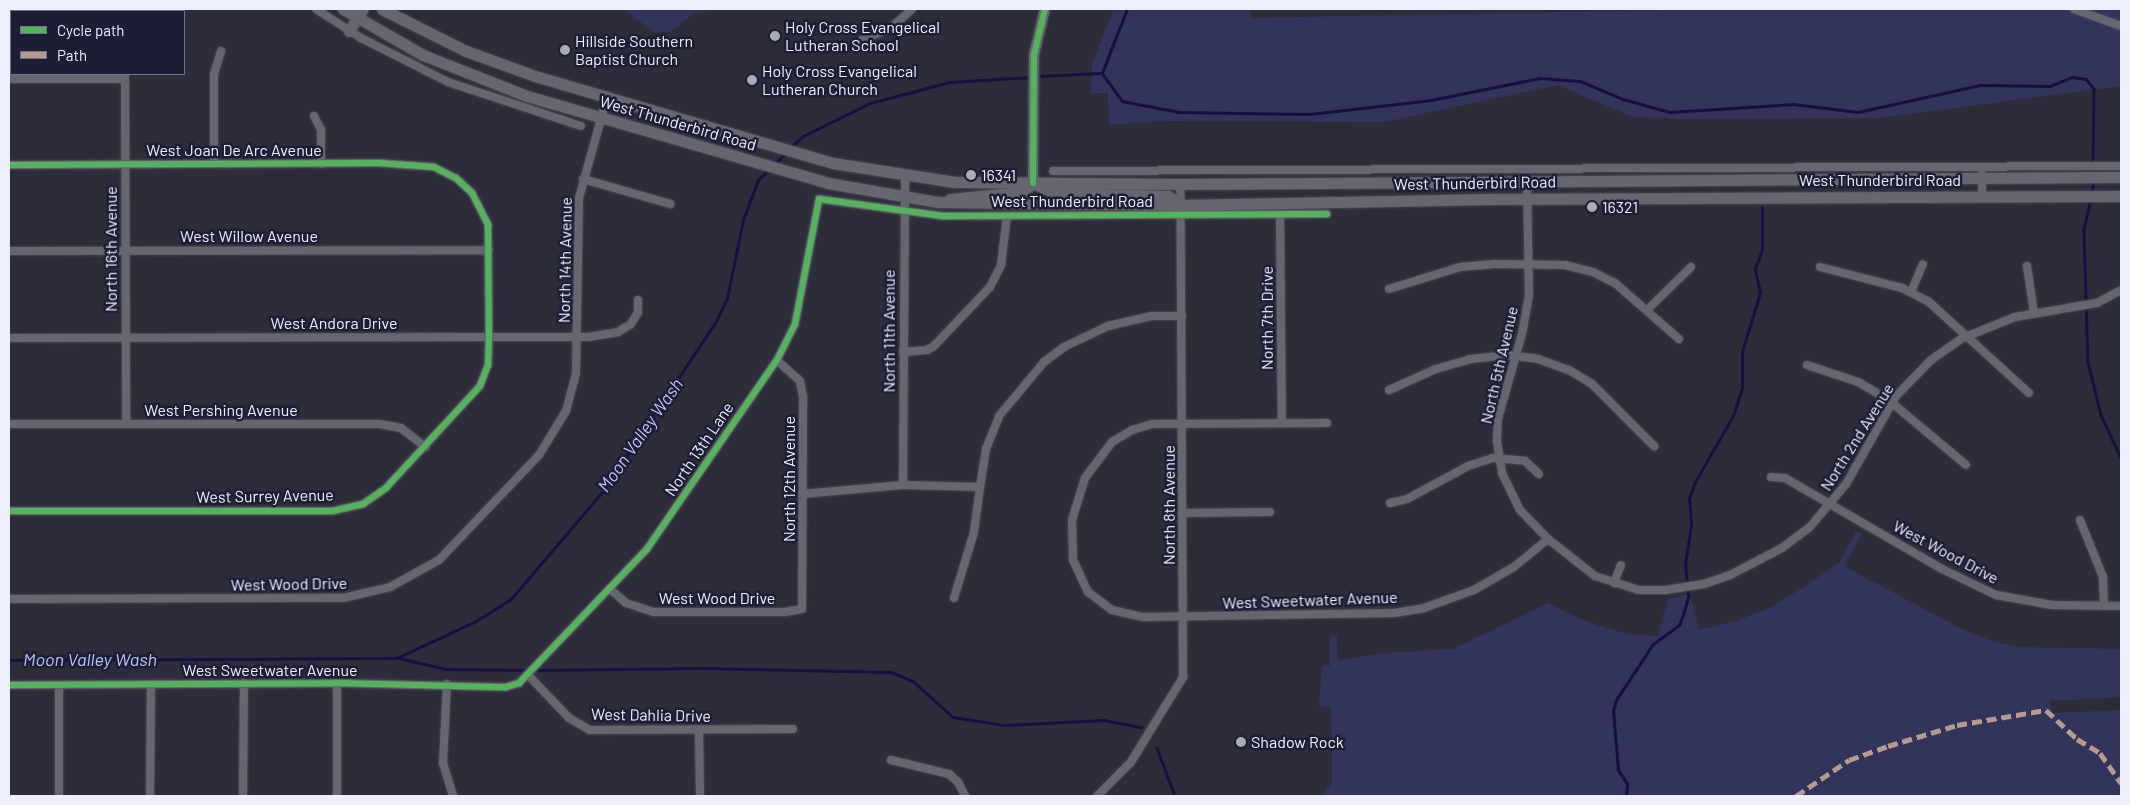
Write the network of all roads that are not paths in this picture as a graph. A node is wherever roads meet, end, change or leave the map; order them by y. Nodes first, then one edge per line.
1 (316, 9) edge
2 (343, 9) edge
3 (382, 9) edge
4 (912, 9) edge
5 (1045, 9) edge
6 (2074, 9) edge
7 (360, 13) edge
8 (2121, 26) edge
9 (349, 31) junction
10 (862, 40) dead end
11 (221, 51) dead end
12 (124, 76) edge
13 (9, 79) edge
14 (607, 97) junction
15 (561, 106) junction
16 (314, 116) dead end
17 (601, 118) junction
18 (557, 119) junction
19 (581, 126) dead end
20 (738, 134) junction
21 (732, 155) junction
22 (124, 164) junction
23 (214, 164) junction
24 (321, 164) junction
25 (9, 165) edge
26 (2121, 166) edge
27 (1486, 169) junction
28 (1053, 171) dead end
29 (1096, 171) junction
30 (1982, 172) junction
31 (905, 177) junction
32 (2121, 177) edge
33 (456, 178) joint
34 (583, 179) junction
35 (1748, 179) junction
36 (1487, 181) junction
37 (1528, 181) junction
38 (1033, 183) junction
39 (1096, 183) junction
40 (1180, 184) junction
41 (1982, 195) junction
42 (2121, 196) edge
43 (1748, 197) junction
44 (902, 198) junction
45 (1487, 198) junction
46 (1528, 198) junction
47 (819, 199) joint
48 (938, 202) junction
49 (670, 204) dead end
50 (1181, 209) junction
51 (902, 212) junction
52 (1280, 214) junction
53 (1327, 214) dead end
54 (1007, 216) junction
55 (124, 250) junction
56 (489, 250) junction
57 (9, 251) edge
58 (1529, 264) junction
59 (1923, 264) dead end
60 (2027, 266) dead end
61 (1691, 267) dead end
62 (1820, 267) dead end
63 (1389, 289) dead end
64 (2121, 290) edge
65 (1911, 292) junction
66 (638, 300) dead end
67 (1648, 309) junction
68 (2034, 313) junction
69 (1182, 316) junction
70 (1968, 335) junction
71 (125, 337) junction
72 (490, 337) junction
73 (578, 337) junction
74 (9, 338) edge
75 (1679, 338) dead end
76 (903, 352) junction
77 (1515, 356) junction
78 (776, 360) junction
79 (1807, 365) dead end
80 (1389, 390) dead end
81 (2030, 393) dead end
82 (1892, 402) junction
83 (1282, 422) junction
84 (1183, 423) junction
85 (1326, 423) dead end
86 (9, 424) edge
87 (126, 424) junction
88 (1654, 446) dead end
89 (425, 447) junction
90 (1498, 458) junction
91 (1966, 465) dead end
92 (1539, 474) dead end
93 (1772, 477) dead end
94 (903, 485) junction
95 (980, 487) junction
96 (802, 494) junction
97 (1390, 503) dead end
98 (1832, 504) junction
99 (9, 511) edge
100 (1270, 512) dead end
101 (1183, 513) junction
102 (2080, 520) dead end
103 (1548, 539) junction
104 (1621, 564) dead end
105 (1614, 583) junction
106 (610, 589) junction
107 (954, 598) dead end
108 (9, 599) edge
109 (2104, 606) junction
110 (2121, 606) edge
111 (802, 609) joint
112 (1184, 618) junction
113 (530, 675) junction
114 (244, 683) junction
115 (337, 683) junction
116 (151, 684) junction
117 (447, 684) junction
118 (9, 685) edge
119 (59, 685) junction
120 (793, 729) dead end
121 (699, 730) junction
122 (891, 760) dead end
123 (243, 793) dead end
124 (59, 796) edge
125 (150, 796) edge
126 (337, 796) edge
127 (453, 796) edge
128 (700, 796) edge
129 (965, 796) edge
130 (1097, 796) edge

1 - 9 street, West Thunderbird Road
2 - 7 main road, West Thunderbird Road
3 - 14 main road, West Thunderbird Road
4 - 10 street
5 - 38 street
6 - 8 street
7 - 9 main road
7 - 15 main road, West Thunderbird Road
9 - 18 street, West Thunderbird Road
11 - 23 street
12 - 13 street
12 - 22 street, North 16th Avenue
14 - 17 street, North 14th Avenue
14 - 20 main road, West Thunderbird Road
15 - 17 main road, West Thunderbird Road
15 - 18 street
16 - 24 street
17 - 21 main road, West Thunderbird Road
17 - 34 street, North 14th Avenue
18 - 19 street, West Thunderbird Road
20 - 21 main road
20 - 31 main road, West Thunderbird Road
21 - 44 main road, West Thunderbird Road
22 - 23 street, West Joan De Arc Avenue
22 - 25 street, West Joan De Arc Avenue
22 - 55 street, North 16th Avenue
23 - 24 street, West Joan De Arc Avenue
24 - 33 street, West Joan De Arc Avenue
26 - 30 street, West Thunderbird Road
27 - 29 street, West Thunderbird Road
27 - 30 street, West Thunderbird Road
27 - 36 street, West Thunderbird Road
28 - 29 street, West Thunderbird Road
29 - 39 street, West Thunderbird Road
30 - 32 main road, West Thunderbird Road
30 - 35 main road, West Thunderbird Road
30 - 41 street, West Thunderbird Road
31 - 38 main road, West Thunderbird Road
31 - 44 street, North 11th Avenue
33 - 56 street, West Surrey Avenue
34 - 49 street
34 - 73 street, North 14th Avenue
35 - 37 main road, West Thunderbird Road
35 - 43 main road
36 - 37 main road, West Thunderbird Road
36 - 40 main road, West Thunderbird Road
36 - 45 main road
37 - 46 street, North 5th Avenue
38 - 39 main road, West Thunderbird Road
38 - 48 main road
38 - 50 main road
39 - 40 main road, West Thunderbird Road
40 - 50 street, North 8th Avenue
41 - 42 main road, West Thunderbird Road
41 - 43 main road, West Thunderbird Road
43 - 46 main road, West Thunderbird Road
44 - 48 main road, West Thunderbird Road
44 - 51 street, North 11th Avenue
45 - 46 main road, West Thunderbird Road
45 - 50 main road, West Thunderbird Road
46 - 58 street, North 5th Avenue
47 - 51 street, West Thunderbird Road
47 - 78 street, North 13th Lane
48 - 50 main road, West Thunderbird Road
50 - 52 street, West Thunderbird Road
50 - 54 street, West Thunderbird Road
50 - 69 street, North 8th Avenue
51 - 54 street, West Thunderbird Road
51 - 76 street, North 11th Avenue
52 - 53 street, West Thunderbird Road
52 - 83 street, North 7th Drive
54 - 76 street
55 - 56 street, West Willow Avenue
55 - 57 street, West Willow Avenue
55 - 71 street, North 16th Avenue
56 - 72 street, West Surrey Avenue
58 - 63 street
58 - 67 street
58 - 77 street, North 5th Avenue
59 - 65 street
60 - 68 street
61 - 67 street
62 - 65 street
64 - 68 street
65 - 70 street
66 - 73 street, West Andora Drive
67 - 75 street
68 - 70 street, North 2nd Avenue
69 - 84 street, North 8th Avenue
69 - 95 street
70 - 81 street
70 - 82 street, North 2nd Avenue
71 - 72 street, West Andora Drive
71 - 74 street, West Andora Drive
71 - 87 street, North 16th Avenue
72 - 73 street, West Andora Drive
72 - 89 street, West Surrey Avenue
73 - 108 street, West Wood Drive
76 - 94 street, North 11th Avenue
77 - 80 street
77 - 88 street
77 - 90 street, North 5th Avenue
78 - 96 street, North 12th Avenue
78 - 106 street, North 13th Lane
79 - 82 street
82 - 91 street
82 - 98 street, North 2nd Avenue
83 - 84 street
83 - 85 street
84 - 101 street, North 8th Avenue
84 - 112 street, West Sweetwater Avenue
86 - 87 street, West Pershing Avenue
87 - 89 street, West Pershing Avenue
89 - 99 street, West Surrey Avenue
90 - 92 street
90 - 97 street
90 - 103 street, North 5th Avenue
93 - 98 street, West Wood Drive
94 - 95 street
94 - 96 street
95 - 107 street
96 - 111 street, North 12th Avenue
98 - 105 street
98 - 109 street, West Wood Drive
100 - 101 street
101 - 112 street, North 8th Avenue
102 - 109 street
103 - 105 street
103 - 112 street, West Sweetwater Avenue
104 - 105 street
106 - 111 street, West Wood Drive
106 - 113 street, North 13th Lane
109 - 110 street, West Wood Drive
112 - 130 street, North 8th Avenue
113 - 117 street, West Sweetwater Avenue
113 - 121 street, West Dahlia Drive
114 - 115 street, West Sweetwater Avenue
114 - 116 street, West Sweetwater Avenue
114 - 123 street
115 - 117 street, West Sweetwater Avenue
115 - 126 street
116 - 119 street, West Sweetwater Avenue
116 - 125 street
117 - 127 street
118 - 119 street, West Sweetwater Avenue
119 - 124 street
120 - 121 street, West Dahlia Drive
121 - 128 street
122 - 129 street

